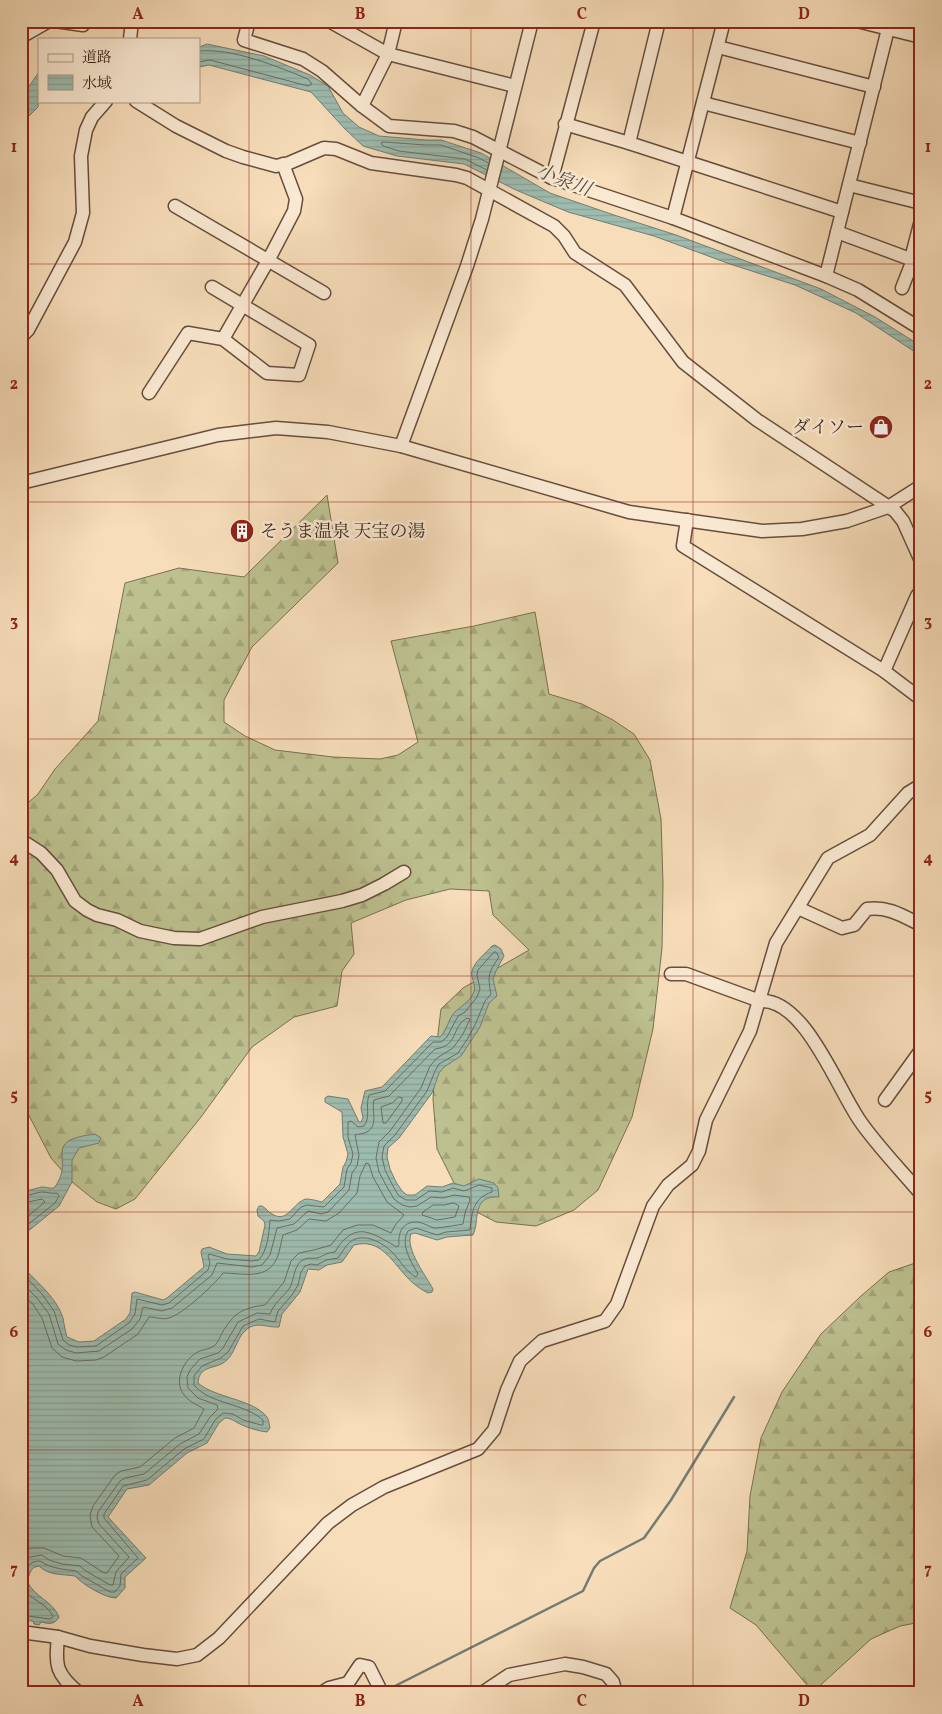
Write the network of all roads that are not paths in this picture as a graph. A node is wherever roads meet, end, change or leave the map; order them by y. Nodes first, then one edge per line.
1 (49, 21) edge
2 (55, 21) edge
3 (132, 21) edge
4 (249, 21) edge
5 (329, 21) edge
6 (396, 21) edge
7 (532, 21) edge
8 (594, 21) edge
9 (659, 21) edge
10 (724, 21) edge
11 (857, 21) edge
12 (83, 26) dead end
13 (888, 29) junction
14 (21, 36) edge
15 (921, 37) edge
16 (130, 38) edge
17 (718, 47) junction
18 (388, 54) junction
19 (514, 86) junction
20 (874, 87) junction
21 (105, 102) edge
22 (138, 102) edge
23 (704, 103) junction
24 (362, 106) junction
25 (565, 124) junction
26 (629, 143) junction
27 (860, 143) junction
28 (499, 150) junction
29 (688, 162) junction
30 (283, 164) junction
31 (552, 178) junction
32 (849, 185) junction
33 (489, 190) junction
34 (921, 203) edge
35 (176, 206) dead end
36 (842, 212) junction
37 (674, 218) junction
38 (921, 220) edge
39 (837, 232) junction
40 (269, 259) junction
41 (915, 261) edge
42 (826, 276) junction
43 (212, 286) dead end
44 (902, 288) dead end
45 (324, 293) dead end
46 (243, 305) junction
47 (921, 329) edge
48 (21, 337) edge
49 (223, 339) junction
50 (149, 393) dead end
51 (401, 446) junction
52 (21, 483) edge
53 (921, 486) edge
54 (888, 507) junction
55 (687, 520) junction
56 (921, 561) edge
57 (921, 590) edge
58 (884, 671) junction
59 (921, 699) edge
60 (921, 785) edge
61 (21, 840) edge
62 (404, 872) dead end
63 (798, 908) junction
64 (921, 926) edge
65 (671, 974) dead end
66 (760, 1001) junction
67 (921, 1050) edge
68 (885, 1100) dead end
69 (921, 1194) edge
70 (21, 1632) edge
71 (58, 1637) junction
72 (382, 1692) edge
73 (79, 1693) edge
74 (321, 1693) edge
75 (482, 1693) edge
76 (614, 1693) edge

1 - 14 street
2 - 12 street
3 - 16 street
4 - 24 street
5 - 18 street
6 - 18 street
7 - 19 street
8 - 25 street
9 - 26 street
10 - 17 street
11 - 13 street
13 - 15 street
13 - 20 street
17 - 20 street
17 - 23 street
18 - 19 street
18 - 24 street
19 - 28 street
20 - 27 street
21 - 48 street
22 - 30 street
23 - 27 street
23 - 29 street
24 - 28 street
25 - 26 street
25 - 31 street
26 - 29 street
27 - 32 street
28 - 31 street
28 - 33 street
29 - 36 street
29 - 37 street
30 - 33 street
30 - 40 street
31 - 37 street
32 - 34 street
32 - 36 street
33 - 51 street
33 - 54 street
35 - 40 street
36 - 39 street
37 - 42 street
38 - 41 street
39 - 41 street
39 - 42 street
40 - 45 street
40 - 46 street
41 - 44 street
42 - 47 street
43 - 46 street
46 - 49 street
46 - 49 street
49 - 50 street
51 - 52 street
51 - 55 street
53 - 54 street
54 - 55 street
54 - 56 street
55 - 58 street
57 - 58 street
58 - 59 street
60 - 63 street
61 - 62 street
63 - 64 street
63 - 66 street
65 - 66 street
66 - 69 street
66 - 71 street
67 - 68 street
70 - 71 street
71 - 73 street
72 - 74 street
75 - 76 street

